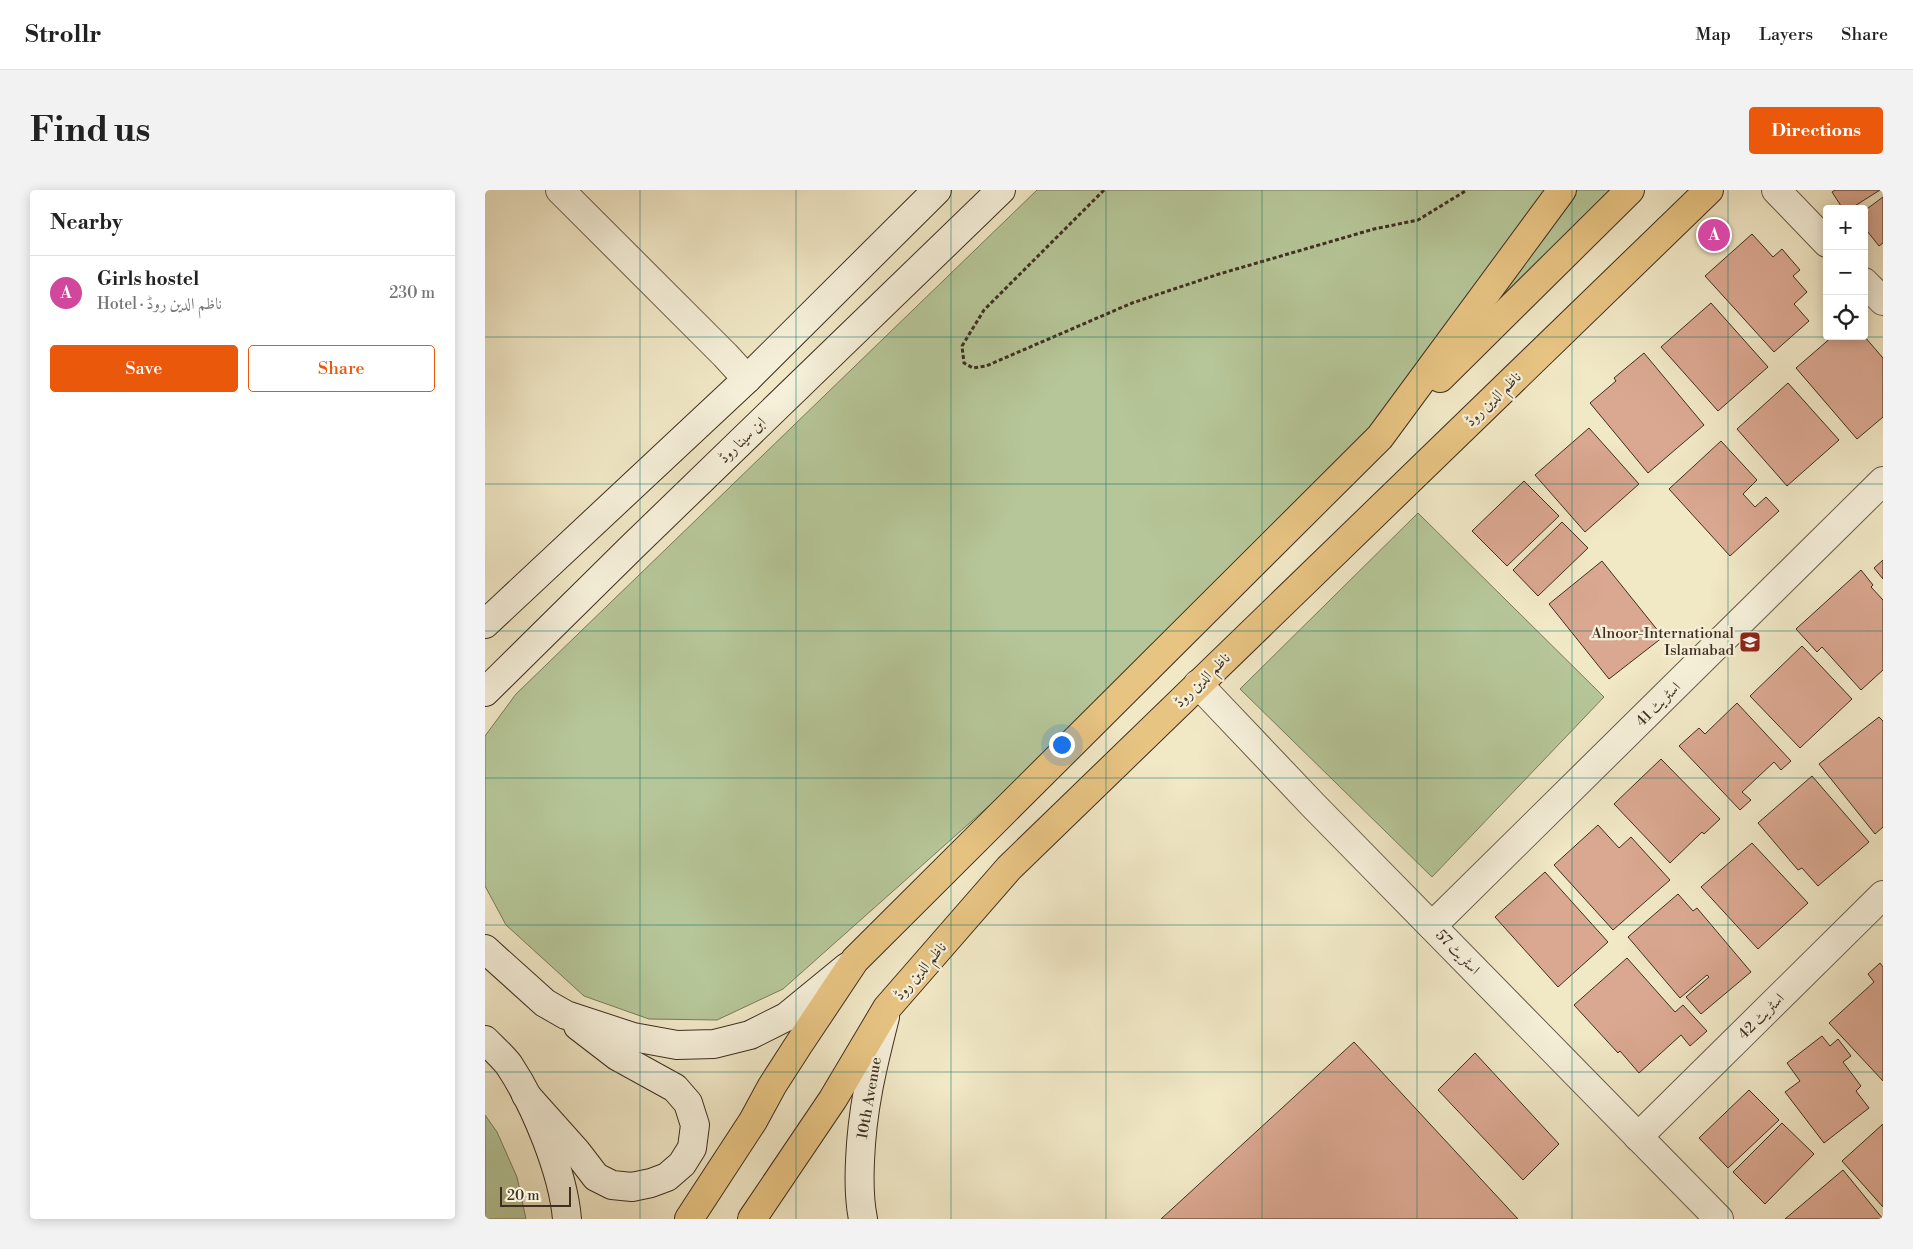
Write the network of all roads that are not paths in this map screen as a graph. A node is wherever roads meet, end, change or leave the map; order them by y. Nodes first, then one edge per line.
1 (560, 190) edge
2 (937, 190) edge
3 (1001, 190) edge
4 (1562, 190) edge
5 (1630, 190) edge
6 (1709, 190) edge
7 (1776, 190) edge
8 (1823, 239) edge
9 (1868, 286) edge
10 (1883, 301) edge
11 (747, 378) junction
12 (1380, 437) junction
13 (1883, 481) edge
14 (485, 624) edge
15 (1198, 684) junction
16 (485, 692) edge
17 (1883, 895) edge
18 (1432, 926) junction
19 (485, 949) edge
20 (855, 960) junction
21 (887, 1008) junction
22 (566, 1015) junction
23 (485, 1040) edge
24 (527, 1095) junction
25 (1638, 1137) junction
26 (567, 1219) edge
27 (689, 1219) edge
28 (752, 1219) edge
29 (863, 1219) edge
30 (1719, 1219) edge

1 - 11 main road
2 - 11 main road
3 - 16 main road, ابن سینا روڈ
4 - 12 main road
5 - 12 main road
6 - 15 main road, ناظم الدین روڈ
7 - 8 main road
9 - 10 main road
11 - 14 main road
12 - 20 main road
13 - 18 main road, اسٹریٹ 41
15 - 18 main road, اسٹریٹ 57
15 - 21 main road, ناظم الدین روڈ
17 - 25 main road, اسٹریٹ 42
18 - 25 main road, اسٹریٹ 57
19 - 22 main road
20 - 22 main road
20 - 27 main road
21 - 28 main road, ناظم الدین روڈ
21 - 29 main road, 10th Avenue
22 - 24 main road
23 - 24 main road
24 - 26 main road
25 - 30 main road, اسٹریٹ 57

